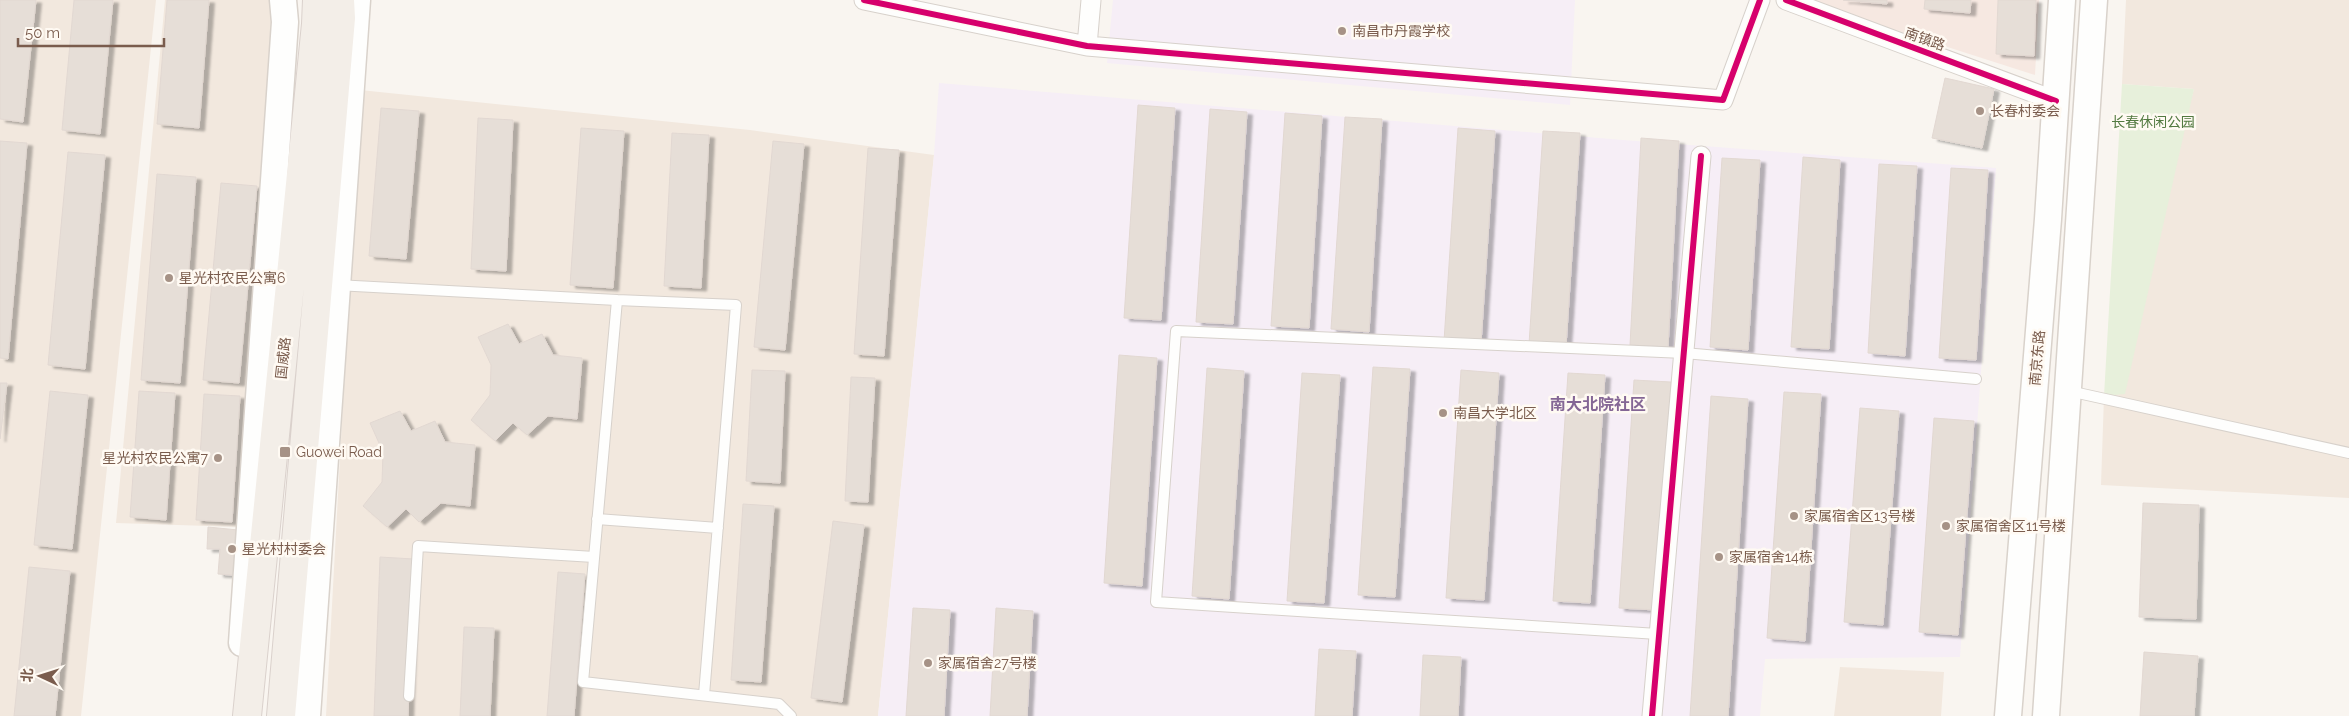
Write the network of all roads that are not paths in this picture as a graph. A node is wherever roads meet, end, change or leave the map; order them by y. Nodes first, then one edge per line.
1 (284, 0) edge
2 (316, 0) edge
3 (340, 0) edge
4 (357, 0) edge
5 (864, 0) edge
6 (1091, 0) edge
7 (1760, 0) edge
8 (1786, 0) edge
9 (2062, 0) edge
10 (2094, 0) edge
11 (1087, 46) junction
12 (2056, 101) junction
13 (1701, 156) dead end
14 (328, 285) junction
15 (617, 300) junction
16 (1684, 353) junction
17 (1976, 379) dead end
18 (2069, 391) junction
19 (2349, 453) edge
20 (598, 518) junction
21 (718, 528) junction
22 (594, 557) junction
23 (1658, 634) junction
24 (704, 695) junction
25 (409, 696) dead end
26 (237, 716) edge
27 (247, 716) edge
28 (281, 716) edge
29 (307, 716) edge
30 (791, 716) edge
31 (1652, 716) edge
32 (2008, 716) edge
33 (2046, 716) edge

1 - 26 main road
2 - 27 main road, 国威路
3 - 14 main road, 国威路
4 - 14 main road
5 - 11 street
6 - 11 street
7 - 11 street
8 - 12 street, 南镇路
9 - 12 main road, 南京东路
10 - 18 main road
12 - 32 main road, 南京东路
13 - 16 street
14 - 15 lane
14 - 28 main road, 国威路
14 - 29 main road
15 - 20 lane
15 - 21 lane
16 - 17 lane
16 - 23 street
16 - 23 lane
18 - 19 lane
18 - 33 main road
20 - 21 lane
20 - 22 lane
21 - 24 lane
22 - 24 lane
22 - 25 lane
23 - 31 street
24 - 30 lane

